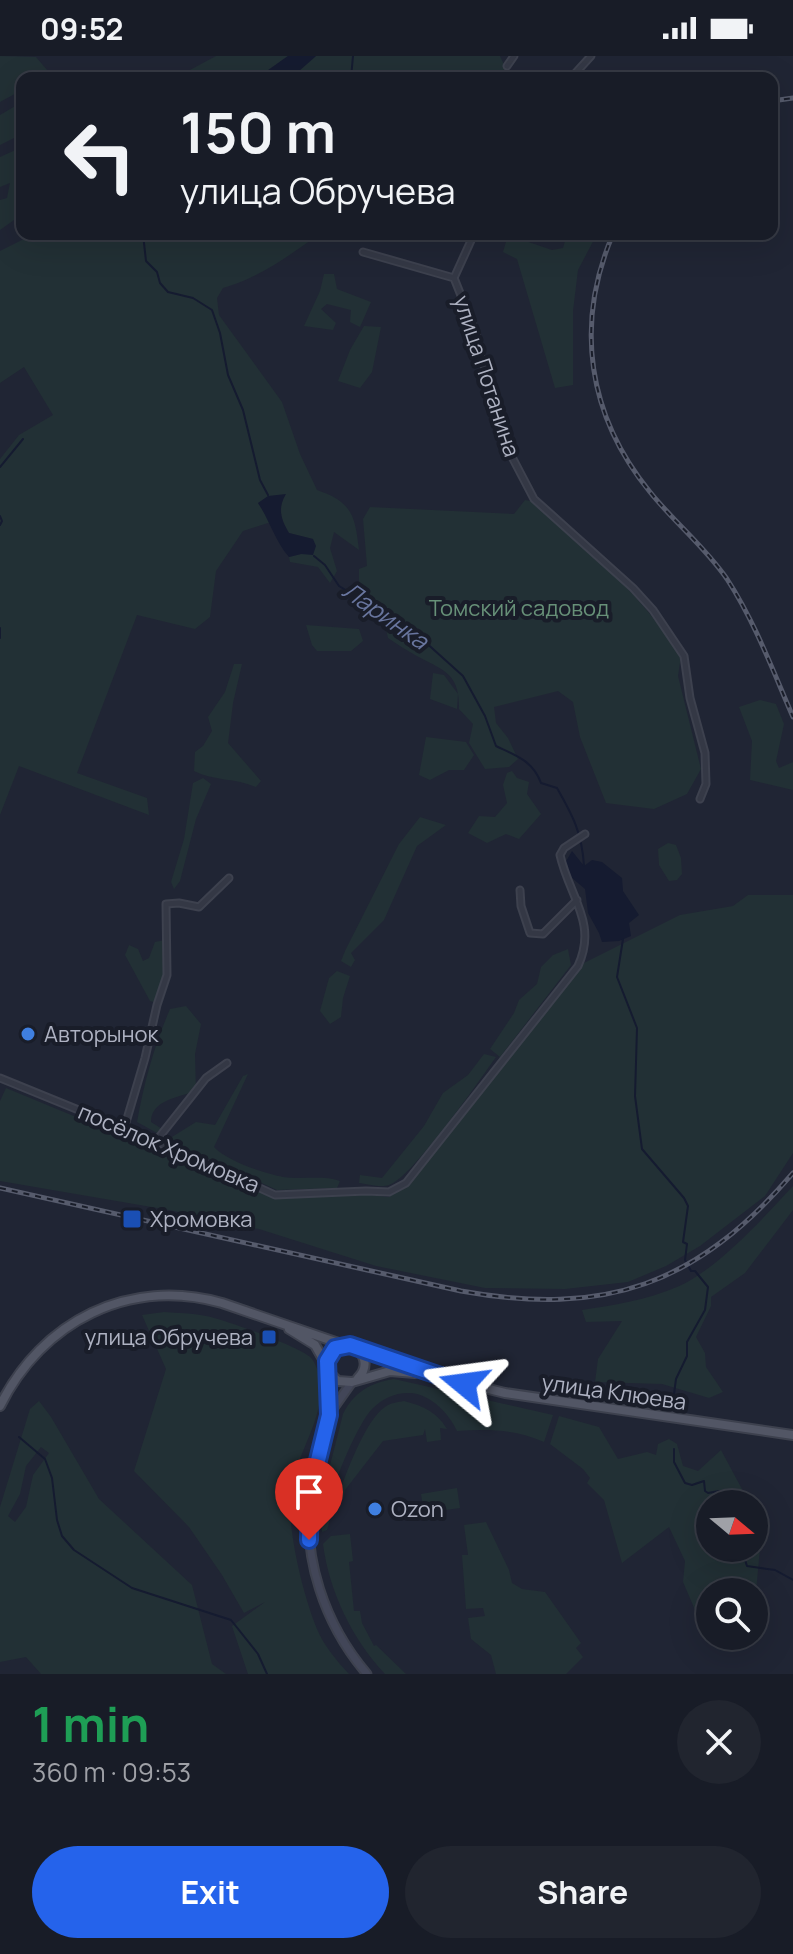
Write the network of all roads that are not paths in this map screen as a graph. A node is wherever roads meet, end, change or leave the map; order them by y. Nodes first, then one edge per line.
1 (514, 56) edge
2 (591, 56) edge
3 (507, 66) dead end
4 (576, 72) edge
5 (471, 240) edge
6 (363, 252) dead end
7 (454, 278) junction
8 (700, 799) dead end
9 (585, 834) dead end
10 (229, 878) dead end
11 (520, 890) dead end
12 (577, 900) junction
13 (227, 1063) dead end
14 (0, 1078) edge
15 (124, 1129) junction
16 (156, 1141) junction
17 (284, 1326) junction
18 (352, 1346) junction
19 (328, 1370) junction
20 (432, 1375) junction
21 (355, 1381) junction
22 (0, 1406) edge
23 (329, 1415) junction
24 (793, 1435) edge
25 (367, 1674) edge

1 - 3 street
2 - 4 street
5 - 7 street, улица Потанина
6 - 7 street
7 - 8 street, улица Потанина
9 - 12 street
10 - 15 street
11 - 12 street
12 - 16 street, посёлок Хромовка
13 - 16 street
14 - 15 street, посёлок Хромовка
15 - 16 street, посёлок Хромовка
17 - 18 main road, улица Клюева
17 - 19 main road, улица Клюева
17 - 22 main road, улица Клюева
18 - 19 main road
18 - 20 main road, улица Клюева
18 - 21 main road
19 - 21 main road
19 - 23 street
20 - 21 main road, улица Клюева
20 - 24 main road, улица Клюева
21 - 23 street
23 - 25 street

